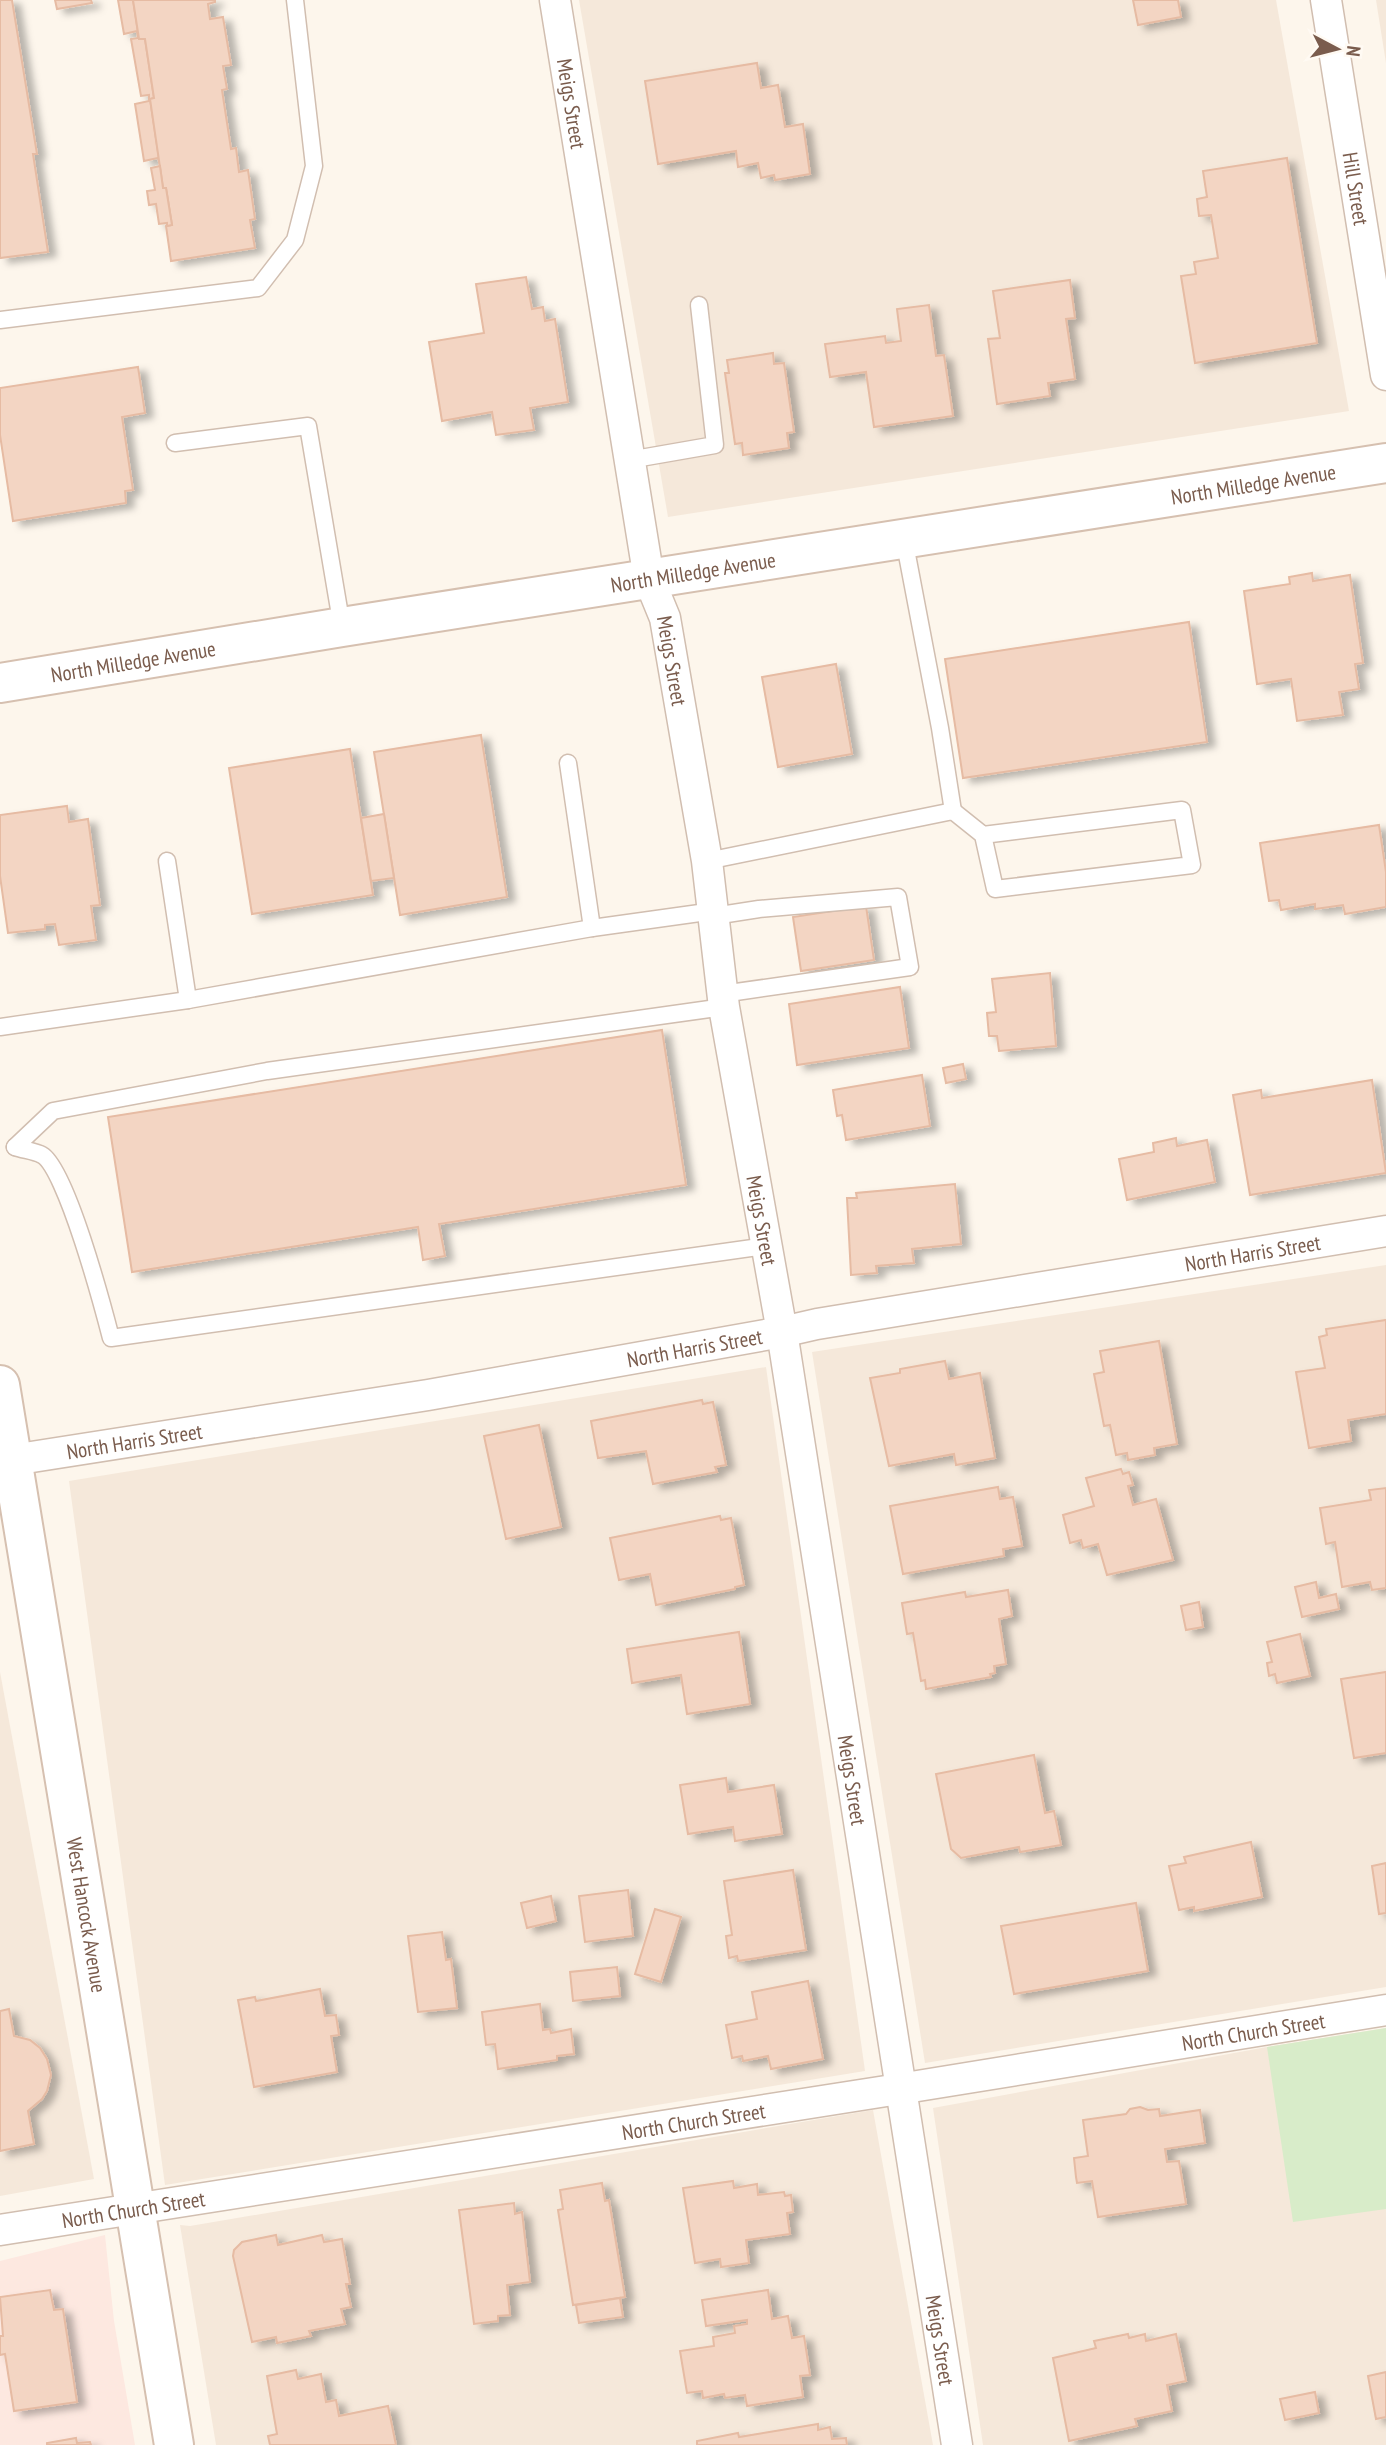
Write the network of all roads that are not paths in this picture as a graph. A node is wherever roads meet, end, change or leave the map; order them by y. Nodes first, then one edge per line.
1 (295, 0) edge
2 (555, 0) edge
3 (1326, 0) edge
4 (699, 305) dead end
5 (0, 320) edge
6 (1386, 375) edge
7 (175, 443) dead end
8 (629, 460) junction
9 (1386, 463) edge
10 (904, 539) junction
11 (649, 579) junction
12 (342, 627) junction
13 (0, 683) edge
14 (568, 763) dead end
15 (953, 811) junction
16 (983, 835) junction
17 (167, 861) dead end
18 (707, 861) junction
19 (714, 914) junction
20 (592, 928) junction
21 (188, 1000) junction
22 (723, 1001) junction
23 (0, 1027) edge
24 (1386, 1231) edge
25 (766, 1245) junction
26 (782, 1332) junction
27 (0, 1385) edge
28 (5, 1461) edge
29 (1386, 2010) edge
30 (899, 2089) junction
31 (136, 2209) junction
32 (0, 2230) edge
33 (174, 2445) edge
34 (957, 2445) edge

1 - 5 lane
2 - 8 street, Meigs Street
3 - 6 street, Hill Street
4 - 8 lane
7 - 12 lane
8 - 11 street, Meigs Street
9 - 10 main road, North Milledge Avenue
10 - 11 main road, North Milledge Avenue
10 - 15 lane
11 - 12 main road, North Milledge Avenue
11 - 18 street, Meigs Street
12 - 13 main road, North Milledge Avenue
14 - 20 lane
15 - 16 lane
15 - 18 lane
16 - 16 lane
17 - 21 lane
18 - 19 street, Meigs Street
19 - 20 lane
19 - 22 street, Meigs Street
19 - 22 lane
20 - 21 lane
21 - 23 lane
22 - 25 street, Meigs Street
22 - 25 lane
24 - 26 street, North Harris Street
25 - 26 street, Meigs Street
26 - 28 street, North Harris Street
26 - 30 street, Meigs Street
27 - 28 main road, West Hancock Avenue
28 - 31 main road, West Hancock Avenue
29 - 30 street, North Church Street
30 - 31 street, North Church Street
30 - 34 street, Meigs Street
31 - 32 street, North Church Street
31 - 33 main road, West Hancock Avenue

